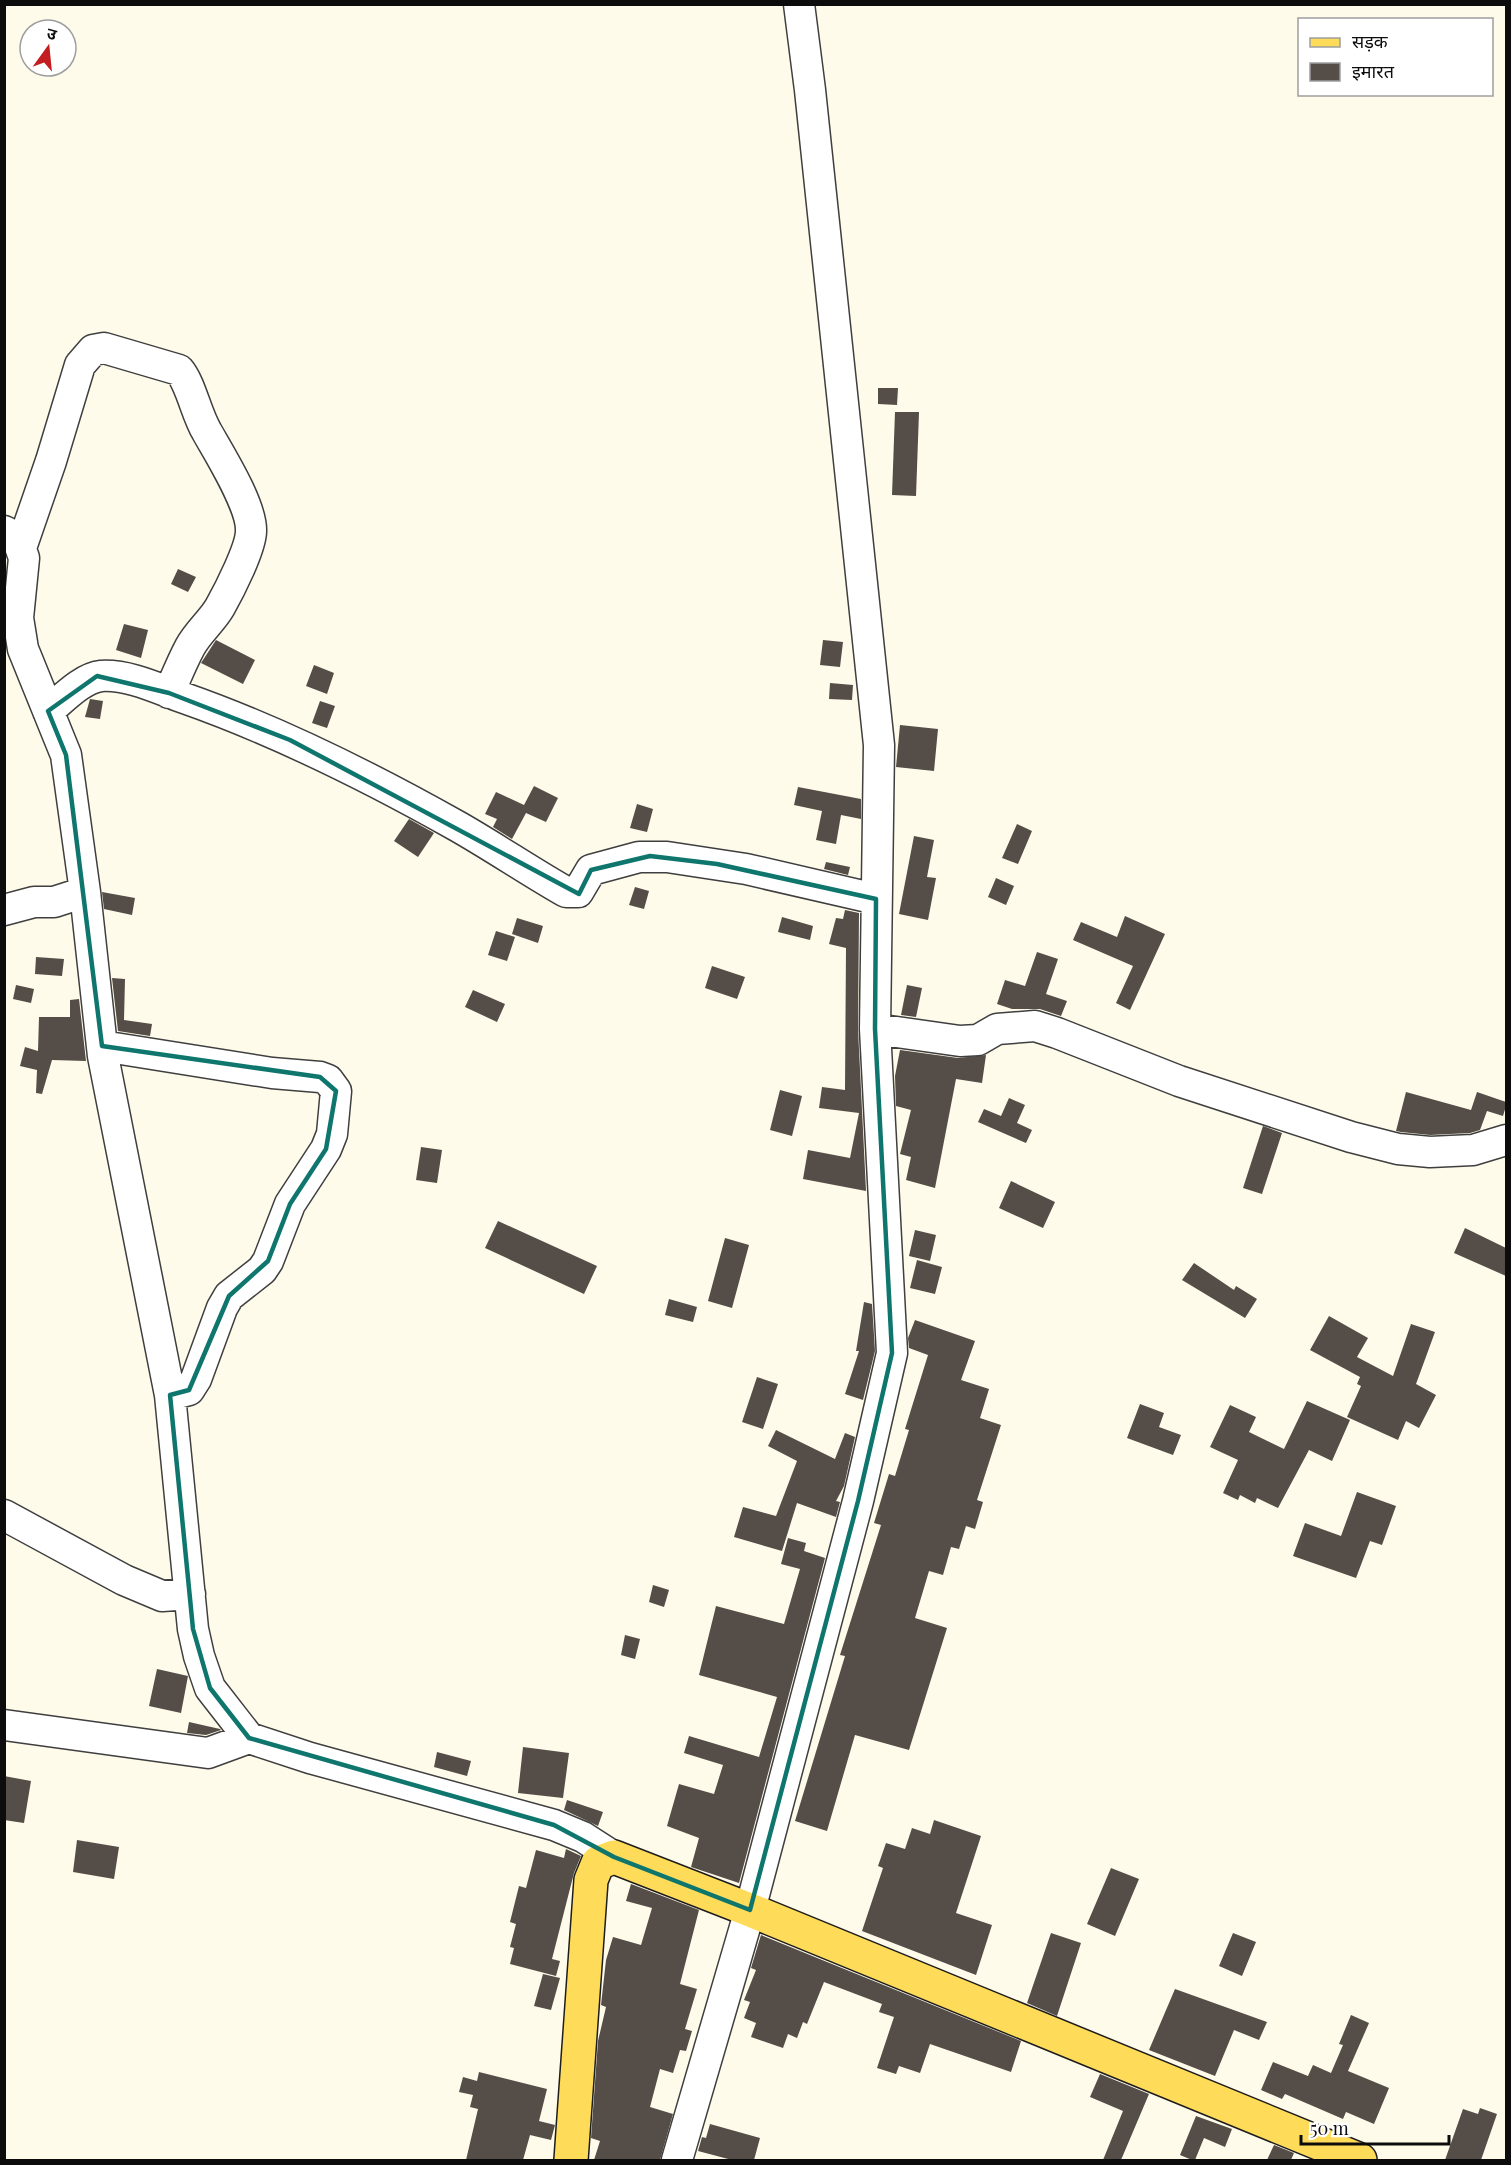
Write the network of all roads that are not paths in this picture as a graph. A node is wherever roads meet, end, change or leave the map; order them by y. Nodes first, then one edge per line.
1 (799, 4) edge
2 (13, 538) edge
3 (169, 693) junction
4 (48, 711) junction
5 (85, 892) junction
6 (876, 899) junction
7 (4, 910) edge
8 (875, 1029) junction
9 (102, 1046) junction
10 (1506, 1140) edge
11 (170, 1395) junction
12 (4, 1515) edge
13 (190, 1594) junction
14 (4, 1725) edge
15 (249, 1738) junction
16 (614, 1857) junction
17 (750, 1910) junction
18 (571, 2160) edge
19 (677, 2160) edge
20 (1360, 2160) edge

1 - 6 street
2 - 3 street
2 - 4 street
3 - 4 street
3 - 6 street
4 - 5 street
5 - 7 street
5 - 9 street
6 - 8 street
8 - 10 street
8 - 17 street
9 - 11 street
9 - 11 street
11 - 13 street
12 - 13 street
13 - 15 street
14 - 15 street
15 - 16 street
16 - 17 main road
16 - 18 main road
17 - 19 street
17 - 20 main road

